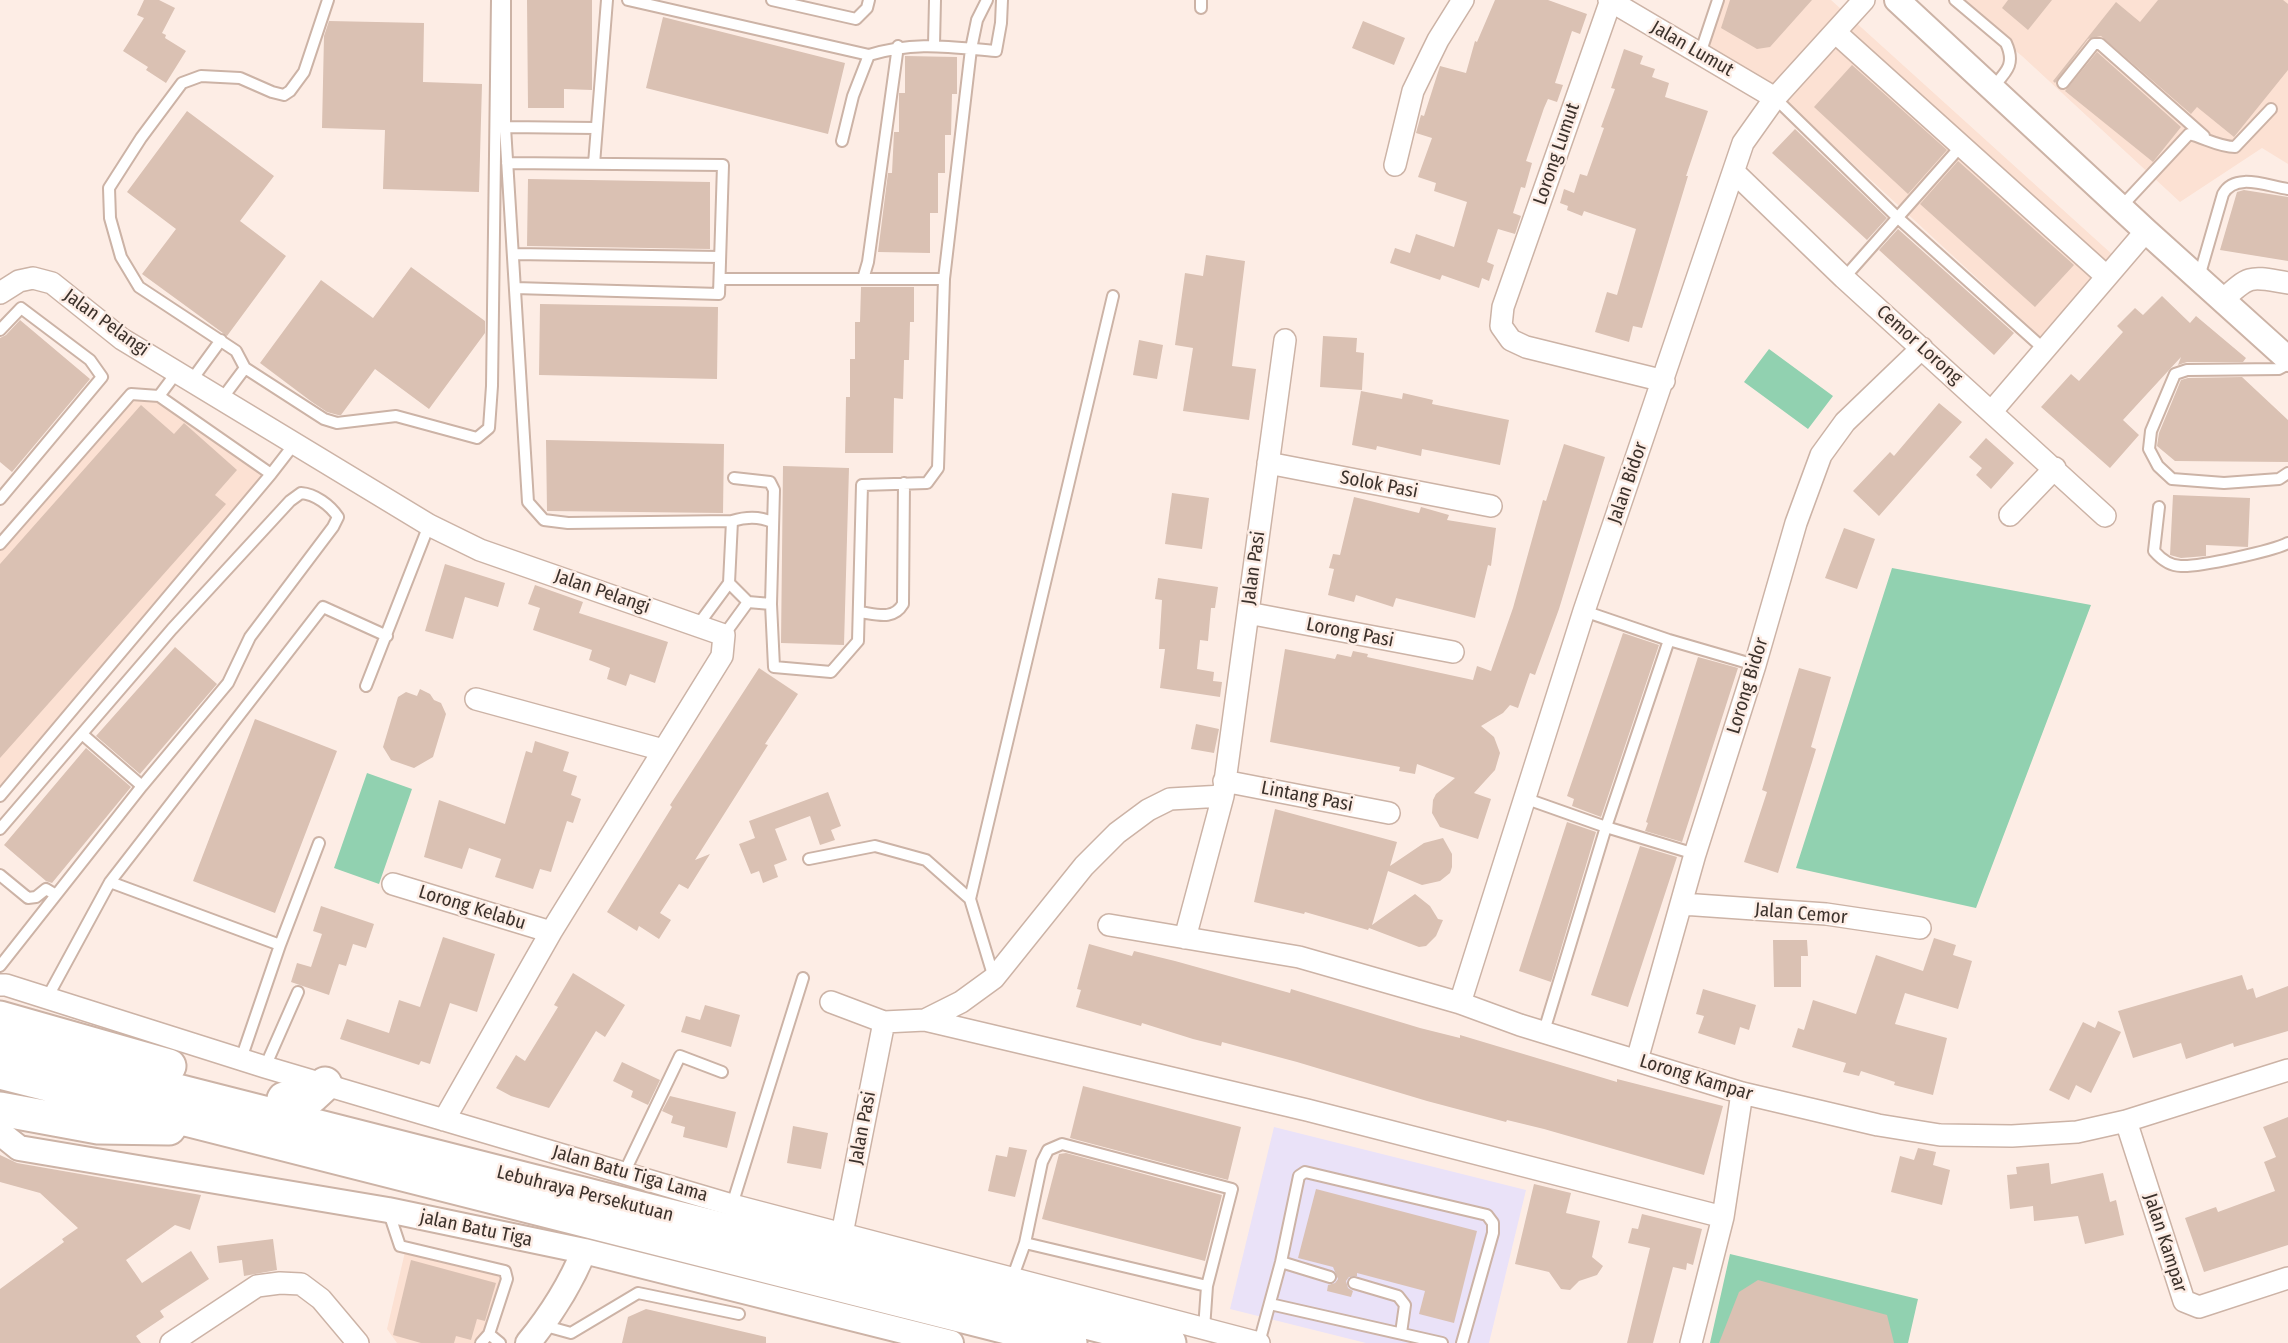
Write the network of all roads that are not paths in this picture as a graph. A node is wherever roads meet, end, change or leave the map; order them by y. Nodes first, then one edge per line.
1 (328, 0) edge
2 (497, 0) edge
3 (505, 0) edge
4 (607, 0) edge
5 (628, 0) edge
6 (772, 0) edge
7 (869, 0) edge
8 (936, 0) edge
9 (987, 0) edge
10 (1002, 0) edge
11 (1463, 0) edge
12 (1610, 0) edge
13 (1718, 0) edge
14 (1864, 0) edge
15 (1897, 0) edge
16 (1955, 0) edge
17 (1835, 32) junction
18 (934, 45) junction
19 (898, 46) junction
20 (971, 49) junction
21 (1700, 54) junction
22 (869, 55) junction
23 (2063, 83) dead end
24 (1992, 88) junction
25 (1775, 98) junction
26 (2272, 109) dead end
27 (505, 127) junction
28 (595, 128) junction
29 (2206, 138) junction
30 (842, 141) dead end
31 (1961, 146) junction
32 (507, 163) junction
33 (594, 164) junction
34 (1395, 165) dead end
35 (1735, 173) junction
36 (2288, 189) edge
37 (2120, 208) junction
38 (1897, 217) junction
39 (2146, 231) junction
40 (513, 254) junction
41 (720, 257) junction
42 (2106, 276) junction
43 (2199, 277) junction
44 (1844, 278) junction
45 (720, 279) junction
46 (863, 279) junction
47 (944, 279) junction
48 (2288, 283) edge
49 (515, 288) junction
50 (0, 293) edge
51 (1113, 296) dead end
52 (2223, 299) junction
53 (0, 330) edge
54 (1285, 340) dead end
55 (221, 341) junction
56 (1922, 348) junction
57 (2045, 349) junction
58 (2288, 361) edge
59 (244, 368) junction
60 (184, 376) junction
61 (1664, 381) junction
62 (159, 396) junction
63 (221, 400) junction
64 (1992, 411) junction
65 (295, 443) junction
66 (1268, 463) junction
67 (2055, 468) junction
68 (2288, 473) edge
69 (271, 474) junction
70 (734, 478) dead end
71 (904, 483) junction
72 (0, 499) edge
73 (1491, 506) dead end
74 (2159, 507) dead end
75 (2010, 515) dead end
76 (2105, 516) dead end
77 (732, 521) junction
78 (772, 522) junction
79 (429, 525) junction
80 (2288, 543) edge
81 (0, 544) edge
82 (729, 583) junction
83 (748, 602) junction
84 (771, 604) junction
85 (1584, 611) junction
86 (859, 612) junction
87 (1248, 613) junction
88 (698, 625) junction
89 (724, 635) junction
90 (387, 636) junction
91 (1669, 640) junction
92 (1453, 652) dead end
93 (1755, 665) junction
94 (366, 686) dead end
95 (476, 699) dead end
96 (82, 733) junction
97 (663, 750) junction
98 (142, 786) junction
99 (1224, 788) junction
100 (0, 796) edge
101 (1524, 798) junction
102 (1390, 813) dead end
103 (1606, 827) junction
104 (0, 830) edge
105 (319, 843) dead end
106 (1695, 854) junction
107 (809, 859) dead end
108 (0, 875) edge
109 (110, 882) junction
110 (393, 884) dead end
111 (56, 895) junction
112 (970, 899) junction
113 (1682, 904) junction
114 (1109, 925) dead end
115 (1920, 928) dead end
116 (551, 932) junction
117 (1185, 938) junction
118 (280, 945) junction
119 (2, 978) edge
120 (803, 978) dead end
121 (994, 978) junction
122 (298, 992) dead end
123 (47, 999) junction
124 (831, 1002) dead end
125 (1460, 1003) junction
126 (0, 1018) edge
127 (925, 1020) junction
128 (884, 1022) junction
129 (1544, 1031) junction
130 (0, 1046) edge
131 (241, 1059) junction
132 (1637, 1060) junction
133 (265, 1067) junction
134 (2288, 1070) edge
135 (0, 1072) edge
136 (722, 1072) dead end
137 (326, 1084) junction
138 (1742, 1093) junction
139 (284, 1099) junction
140 (0, 1109) edge
141 (444, 1120) junction
142 (2126, 1121) junction
143 (230, 1130) junction
144 (355, 1136) junction
145 (6, 1142) edge
146 (624, 1173) junction
147 (732, 1205) junction
148 (388, 1210) junction
149 (1723, 1217) junction
150 (842, 1234) junction
151 (1025, 1243) junction
152 (584, 1251) junction
153 (1281, 1262) junction
154 (1330, 1277) dead end
155 (2288, 1278) edge
156 (1012, 1279) junction
157 (1354, 1283) dead end
158 (1207, 1286) junction
159 (1270, 1304) junction
160 (739, 1314) dead end
161 (1204, 1329) junction
162 (1401, 1333) junction
163 (489, 1334) junction
164 (535, 1334) edge
165 (171, 1343) edge
166 (358, 1343) edge
167 (481, 1343) edge
168 (500, 1343) edge
169 (951, 1343) edge
170 (1070, 1343) edge
171 (1169, 1343) edge
172 (1259, 1343) edge
173 (1442, 1343) edge
174 (1462, 1343) edge
175 (1691, 1343) edge

1 - 55 lane
2 - 59 lane
3 - 27 lane
4 - 28 lane
5 - 22 lane
6 - 7 lane
8 - 18 lane
9 - 20 lane
10 - 20 lane
11 - 34 street
12 - 21 street, Jalan Lumut
12 - 61 street, Lorong Lumut
13 - 21 lane
14 - 17 street, Jalan Bidor
15 - 24 street
16 - 24 lane
17 - 25 street, Jalan Bidor
17 - 31 street
18 - 19 lane
18 - 20 lane
19 - 22 lane
19 - 46 lane
20 - 47 lane
21 - 25 street, Jalan Lumut
22 - 30 lane
23 - 29 lane
24 - 37 street
25 - 35 street, Jalan Bidor
25 - 38 lane
26 - 29 lane
27 - 28 lane
27 - 32 lane
28 - 33 lane
29 - 37 lane
31 - 38 lane
31 - 42 street
32 - 33 lane
32 - 40 lane
33 - 41 lane
35 - 44 street, Cemor Lorong
35 - 61 street, Jalan Bidor
36 - 43 lane
37 - 39 street
38 - 44 lane
38 - 57 lane
39 - 42 street
39 - 43 street
40 - 41 lane
40 - 49 lane
41 - 45 lane
42 - 57 street
43 - 52 street
44 - 56 street, Cemor Lorong
45 - 46 lane
45 - 49 lane
46 - 47 lane
47 - 71 lane
48 - 52 street
49 - 77 lane
50 - 60 street, Jalan Pelangi
51 - 112 lane
52 - 58 street
53 - 72 lane
54 - 66 street, Jalan Pasi
55 - 59 lane
55 - 60 lane
56 - 64 street, Cemor Lorong
56 - 93 street, Lorong Bidor
57 - 64 street
58 - 68 lane
59 - 63 lane
60 - 62 lane
60 - 63 street, Jalan Pelangi
61 - 85 street, Jalan Bidor
62 - 69 lane
62 - 81 lane
63 - 65 street, Jalan Pelangi
64 - 67 street, Cemor Lorong
65 - 69 lane
65 - 79 street, Jalan Pelangi
66 - 73 street, Solok Pasi
66 - 87 street, Jalan Pasi
67 - 75 street
67 - 76 street, Cemor Lorong
69 - 100 lane
70 - 78 lane
71 - 86 lane
71 - 86 lane
74 - 80 lane
77 - 78 lane
77 - 82 lane
78 - 84 lane
79 - 88 street, Jalan Pelangi
79 - 90 lane
82 - 83 lane
82 - 88 lane
83 - 84 lane
83 - 89 lane
84 - 86 lane
85 - 91 lane
85 - 101 street, Jalan Bidor
87 - 92 street, Lorong Pasi
87 - 99 street, Jalan Pasi
88 - 89 street, Jalan Pelangi
89 - 97 street
90 - 94 lane
90 - 109 lane
91 - 93 lane
91 - 103 lane
93 - 106 street, Lorong Bidor
95 - 97 street
96 - 98 lane
96 - 98 lane
96 - 104 lane
97 - 116 street
98 - 111 lane
99 - 102 street, Lintang Pasi
99 - 117 street, Jalan Pasi
99 - 121 street
101 - 103 lane
101 - 125 street, Jalan Bidor
103 - 106 lane
103 - 129 lane
105 - 118 lane
106 - 113 street, Lorong Bidor
107 - 112 lane
108 - 111 lane
109 - 118 lane
109 - 123 lane
110 - 116 street, Lorong Kelabu
111 - 119 lane
112 - 121 lane
113 - 115 street, Jalan Cemor
113 - 132 street, Lorong Bidor
114 - 117 street, Lorong Kampar
116 - 141 street
117 - 125 street, Lorong Kampar
118 - 131 lane
119 - 123 street, Jalan Batu Tiga Lama
120 - 147 lane
121 - 127 street
122 - 133 lane
123 - 131 street, Jalan Batu Tiga Lama
124 - 128 street
125 - 129 street, Lorong Kampar
126 - 139 highway
127 - 128 street
127 - 149 street
128 - 150 street, Jalan Pasi
129 - 132 street, Lorong Kampar
130 - 144 highway, Lebuhraya Persekutuan
131 - 133 street, Jalan Batu Tiga Lama
132 - 138 street, Lorong Kampar
133 - 137 street, Jalan Batu Tiga Lama
134 - 142 street, Lorong Kampar
135 - 143 highway, Lebuhraya Persekutuan
136 - 146 lane
137 - 139 highway
137 - 141 street, Jalan Batu Tiga Lama
138 - 142 street, Lorong Kampar
138 - 149 street
139 - 144 highway
140 - 143 highway
141 - 146 street, Jalan Batu Tiga Lama
142 - 155 street, Jalan Kampar
143 - 170 highway, Lebuhraya Persekutuan
144 - 171 highway, Lebuhraya Persekutuan
145 - 148 street, jalan Batu Tiga
146 - 147 street, Jalan Batu Tiga Lama
147 - 150 street, Jalan Batu Tiga Lama
148 - 152 street, jalan Batu Tiga
148 - 163 lane
149 - 175 street
150 - 156 street, Jalan Batu Tiga Lama
151 - 156 lane
151 - 158 lane
151 - 158 lane
152 - 164 street
152 - 169 street, jalan Batu Tiga
153 - 154 lane
153 - 159 lane
153 - 174 lane
156 - 161 street, Jalan Batu Tiga Lama
157 - 162 lane
158 - 161 lane
159 - 162 lane
159 - 172 lane
160 - 164 lane
161 - 172 street, Jalan Batu Tiga Lama
162 - 173 lane
163 - 167 lane
163 - 168 lane
165 - 166 street

